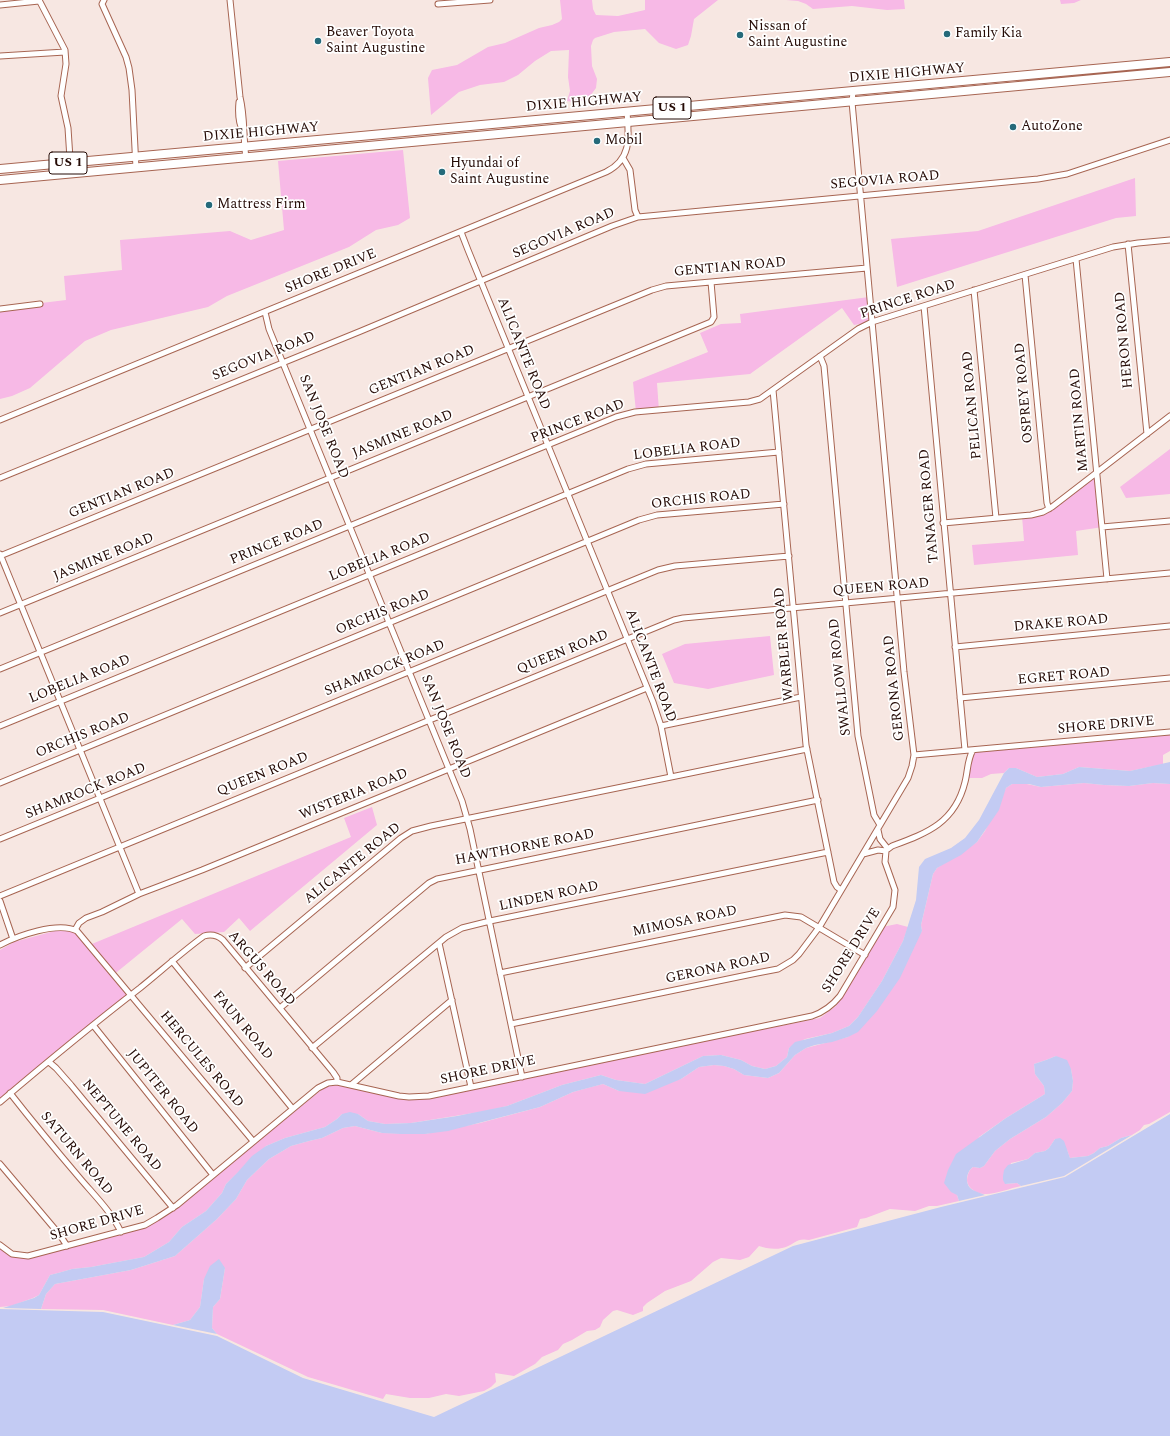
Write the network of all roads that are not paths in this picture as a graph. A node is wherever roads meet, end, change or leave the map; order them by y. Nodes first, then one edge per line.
1 (39, 0) edge
2 (104, 0) edge
3 (230, 0) edge
4 (490, 0) edge
5 (461, 1) edge
6 (0, 4) edge
7 (438, 4) dead end
8 (65, 52) junction
9 (0, 56) edge
10 (1170, 62) edge
11 (1170, 72) edge
12 (1025, 76) junction
13 (1026, 86) junction
14 (853, 92) junction
15 (742, 102) junction
16 (852, 102) junction
17 (743, 111) junction
18 (627, 112) junction
19 (628, 123) junction
20 (462, 127) junction
21 (464, 138) junction
22 (332, 139) junction
23 (1170, 140) edge
24 (245, 147) junction
25 (333, 150) junction
26 (136, 157) junction
27 (246, 158) junction
28 (623, 158) junction
29 (70, 163) junction
30 (136, 168) junction
31 (0, 170) edge
32 (71, 174) junction
33 (0, 180) edge
34 (861, 195) junction
35 (638, 217) junction
36 (461, 232) junction
37 (1170, 240) edge
38 (1128, 244) junction
39 (1076, 259) junction
40 (867, 268) junction
41 (1025, 275) junction
42 (481, 282) junction
43 (711, 282) junction
44 (974, 290) junction
45 (40, 304) dead end
46 (924, 306) junction
47 (0, 309) edge
48 (265, 312) junction
49 (872, 322) junction
50 (508, 348) junction
51 (820, 356) junction
52 (283, 362) junction
53 (772, 390) junction
54 (528, 397) junction
55 (1170, 416) edge
56 (0, 420) edge
57 (310, 429) junction
58 (1146, 434) junction
59 (548, 446) junction
60 (779, 452) junction
61 (1097, 472) junction
62 (0, 478) edge
63 (330, 478) junction
64 (568, 494) junction
65 (784, 504) junction
66 (1049, 509) junction
67 (996, 518) junction
68 (1170, 521) edge
69 (943, 522) junction
70 (350, 526) junction
71 (1102, 527) junction
72 (587, 542) junction
73 (0, 555) edge
74 (789, 556) junction
75 (1170, 573) edge
76 (370, 575) junction
77 (1107, 579) junction
78 (607, 591) junction
79 (950, 594) junction
80 (898, 599) junction
81 (846, 603) junction
82 (21, 605) junction
83 (793, 608) junction
84 (0, 613) edge
85 (390, 623) junction
86 (1170, 626) edge
87 (627, 639) junction
88 (955, 647) junction
89 (40, 653) junction
90 (0, 669) edge
91 (410, 672) junction
92 (1170, 678) edge
93 (647, 688) junction
94 (801, 696) junction
95 (960, 698) junction
96 (60, 701) junction
97 (430, 720) junction
98 (0, 726) edge
99 (661, 726) junction
100 (1170, 732) edge
101 (807, 749) junction
102 (80, 750) junction
103 (965, 750) junction
104 (973, 750) junction
105 (914, 755) junction
106 (449, 769) junction
107 (671, 777) junction
108 (0, 783) edge
109 (100, 798) junction
110 (818, 800) junction
111 (468, 819) junction
112 (879, 827) junction
113 (0, 839) edge
114 (119, 847) junction
115 (828, 852) junction
116 (863, 854) junction
117 (479, 870) junction
118 (841, 890) junction
119 (139, 894) junction
120 (0, 896) edge
121 (0, 901) edge
122 (490, 922) junction
123 (819, 927) junction
124 (75, 930) junction
125 (13, 939) junction
126 (439, 943) junction
127 (0, 945) edge
128 (865, 955) junction
129 (172, 960) junction
130 (245, 968) junction
131 (500, 973) junction
132 (131, 994) junction
133 (452, 1000) junction
134 (280, 1008) junction
135 (511, 1024) junction
136 (93, 1025) junction
137 (312, 1048) junction
138 (49, 1062) junction
139 (522, 1076) junction
140 (337, 1082) junction
141 (351, 1085) junction
142 (471, 1087) junction
143 (10, 1093) junction
144 (0, 1102) edge
145 (292, 1108) junction
146 (253, 1141) junction
147 (0, 1164) edge
148 (213, 1175) junction
149 (173, 1208) junction
150 (121, 1232) junction
151 (0, 1245) edge
152 (67, 1246) junction

1 - 6 street
1 - 8 street
2 - 26 street
3 - 24 street
4 - 5 street
5 - 7 street
8 - 9 street
8 - 29 street
10 - 12 main road, DIXIE HIGHWAY / US 1
11 - 13 main road, US 1
12 - 13 main road
12 - 14 main road, DIXIE HIGHWAY / US 1
13 - 16 main road, US 1
14 - 15 main road, DIXIE HIGHWAY / US 1
14 - 16 street, GERONA ROAD
15 - 17 main road
15 - 18 main road, DIXIE HIGHWAY / US 1
16 - 17 main road, US 1
16 - 34 street, GERONA ROAD
17 - 19 main road, US 1
18 - 19 street
18 - 20 main road, DIXIE HIGHWAY / US 1
19 - 21 main road, US 1
19 - 28 street
20 - 21 main road
20 - 22 main road, DIXIE HIGHWAY / US 1
21 - 25 main road, US 1
22 - 24 main road, DIXIE HIGHWAY / US 1
22 - 25 main road
23 - 34 street, SEGOVIA ROAD
24 - 26 main road, DIXIE HIGHWAY / US 1
24 - 27 street
25 - 27 main road, US 1
26 - 29 main road, DIXIE HIGHWAY / US 1
26 - 30 street
27 - 30 main road, US 1
28 - 35 street
28 - 36 street, SHORE DRIVE
29 - 31 main road, DIXIE HIGHWAY / US 1
29 - 32 street
30 - 32 main road, US 1
32 - 33 main road, US 1
34 - 35 street, SEGOVIA ROAD
34 - 40 street, GERONA ROAD
35 - 42 street, SEGOVIA ROAD
36 - 42 street, ALICANTE ROAD
36 - 48 street, SHORE DRIVE
37 - 38 street, PRINCE ROAD
38 - 39 street, PRINCE ROAD
38 - 58 street, HERON ROAD
39 - 41 street, PRINCE ROAD
39 - 61 street, MARTIN ROAD
40 - 43 street, GENTIAN ROAD
40 - 49 street, GERONA ROAD
41 - 44 street, PRINCE ROAD
41 - 66 street, OSPREY ROAD
42 - 50 street, ALICANTE ROAD
42 - 52 street, SEGOVIA ROAD
43 - 50 street, GENTIAN ROAD
43 - 54 street, JASMINE ROAD
44 - 46 street, PRINCE ROAD
44 - 67 street, PELICAN ROAD
45 - 47 street
46 - 49 street, PRINCE ROAD
46 - 69 street, TANAGER ROAD
48 - 52 street, SAN JOSE ROAD
48 - 56 street, SHORE DRIVE
49 - 51 street, PRINCE ROAD
49 - 80 street, GERONA ROAD
50 - 54 street, ALICANTE ROAD
50 - 57 street, GENTIAN ROAD
51 - 53 street, PRINCE ROAD
51 - 81 street, SWALLOW ROAD
52 - 57 street, SAN JOSE ROAD
52 - 62 street, SEGOVIA ROAD
53 - 59 street, PRINCE ROAD
53 - 60 street, WARBLER ROAD
54 - 59 street, ALICANTE ROAD
54 - 63 street, JASMINE ROAD
55 - 58 street
57 - 63 street, SAN JOSE ROAD
57 - 73 street, GENTIAN ROAD
58 - 61 street
59 - 64 street, ALICANTE ROAD
59 - 70 street, PRINCE ROAD
60 - 64 street, LOBELIA ROAD
60 - 65 street, WARBLER ROAD
61 - 66 street
61 - 71 street, MARTIN ROAD
63 - 70 street, SAN JOSE ROAD
63 - 82 street, JASMINE ROAD
64 - 72 street, ALICANTE ROAD
64 - 76 street, LOBELIA ROAD
65 - 72 street, ORCHIS ROAD
65 - 74 street, WARBLER ROAD
66 - 67 street
67 - 69 street
68 - 71 street
69 - 79 street, TANAGER ROAD
70 - 76 street, SAN JOSE ROAD
70 - 89 street, PRINCE ROAD
71 - 77 street, MARTIN ROAD
72 - 78 street, ALICANTE ROAD
72 - 85 street, ORCHIS ROAD
73 - 82 street
74 - 78 street, SHAMROCK ROAD
74 - 83 street, WARBLER ROAD
75 - 77 street, QUEEN ROAD
76 - 85 street, SAN JOSE ROAD
76 - 96 street, LOBELIA ROAD
77 - 79 street, QUEEN ROAD
78 - 87 street, ALICANTE ROAD
78 - 91 street, SHAMROCK ROAD
79 - 80 street, QUEEN ROAD
79 - 88 street, TANAGER ROAD
80 - 81 street, QUEEN ROAD
80 - 105 street, GERONA ROAD
81 - 83 street, QUEEN ROAD
81 - 112 street, SWALLOW ROAD
82 - 84 street, JASMINE ROAD
82 - 89 street
83 - 87 street, QUEEN ROAD
83 - 94 street, WARBLER ROAD
85 - 91 street, SAN JOSE ROAD
85 - 102 street, ORCHIS ROAD
86 - 88 street, DRAKE ROAD
87 - 93 street, ALICANTE ROAD
87 - 97 street, QUEEN ROAD
88 - 95 street, TANAGER ROAD
89 - 90 street, PRINCE ROAD
89 - 96 street
91 - 97 street, SAN JOSE ROAD
91 - 109 street, SHAMROCK ROAD
92 - 95 street, EGRET ROAD
93 - 99 street, ALICANTE ROAD
93 - 106 street, WISTERIA ROAD
94 - 99 street
94 - 101 street, WARBLER ROAD
95 - 103 street, TANAGER ROAD
96 - 98 street, LOBELIA ROAD
96 - 102 street
97 - 106 street, SAN JOSE ROAD
97 - 114 street, QUEEN ROAD
99 - 107 street, ALICANTE ROAD
100 - 104 street, SHORE DRIVE
101 - 107 street
101 - 110 street, WARBLER ROAD
102 - 108 street, ORCHIS ROAD
102 - 109 street
103 - 104 street, SHORE DRIVE
103 - 105 street, SHORE DRIVE
104 - 112 street, SWALLOW ROAD
105 - 112 street, GERONA ROAD
106 - 111 street, SAN JOSE ROAD
106 - 119 street, WISTERIA ROAD
107 - 111 street, ALICANTE ROAD
109 - 113 street, SHAMROCK ROAD
109 - 114 street
110 - 115 street, WARBLER ROAD
110 - 117 street, HAWTHORNE ROAD
111 - 117 street, SAN JOSE ROAD
111 - 130 street, ALICANTE ROAD
112 - 116 street, GERONA ROAD
114 - 119 street
114 - 120 street, QUEEN ROAD
115 - 118 street, WARBLER ROAD
115 - 122 street, LINDEN ROAD
116 - 118 street, GERONA ROAD
116 - 128 street, SHORE DRIVE
117 - 122 street, SAN JOSE ROAD
117 - 134 street, HAWTHORNE ROAD
118 - 123 street, GERONA ROAD
119 - 124 street, WISTERIA ROAD
121 - 125 street
122 - 126 street, LINDEN ROAD
122 - 131 street, SAN JOSE ROAD
123 - 128 street, MIMOSA ROAD
123 - 131 street, MIMOSA ROAD
123 - 135 street, GERONA ROAD
124 - 125 street
124 - 132 street
125 - 127 street
126 - 133 street
126 - 137 street, LINDEN ROAD
128 - 139 street, SHORE DRIVE
129 - 130 street, ARGUS ROAD
129 - 132 street, ARGUS ROAD
129 - 145 street, FAUN ROAD
130 - 134 street, ARGUS ROAD
131 - 135 street, SAN JOSE ROAD
132 - 136 street
132 - 146 street, HERCULES ROAD
133 - 141 street
133 - 142 street
134 - 137 street, ARGUS ROAD
135 - 139 street, SAN JOSE ROAD
136 - 138 street
136 - 148 street, JUPITER ROAD
137 - 140 street, ARGUS ROAD
138 - 143 street
138 - 149 street, NEPTUNE ROAD
139 - 142 street, SHORE DRIVE
140 - 141 street, SHORE DRIVE
140 - 145 street, SHORE DRIVE
141 - 142 street, SHORE DRIVE
143 - 144 street
143 - 150 street, SATURN ROAD
145 - 146 street, SHORE DRIVE
146 - 148 street, SHORE DRIVE
147 - 152 street
148 - 149 street, SHORE DRIVE
149 - 150 street, SHORE DRIVE
150 - 152 street, SHORE DRIVE
151 - 152 street, SHORE DRIVE

